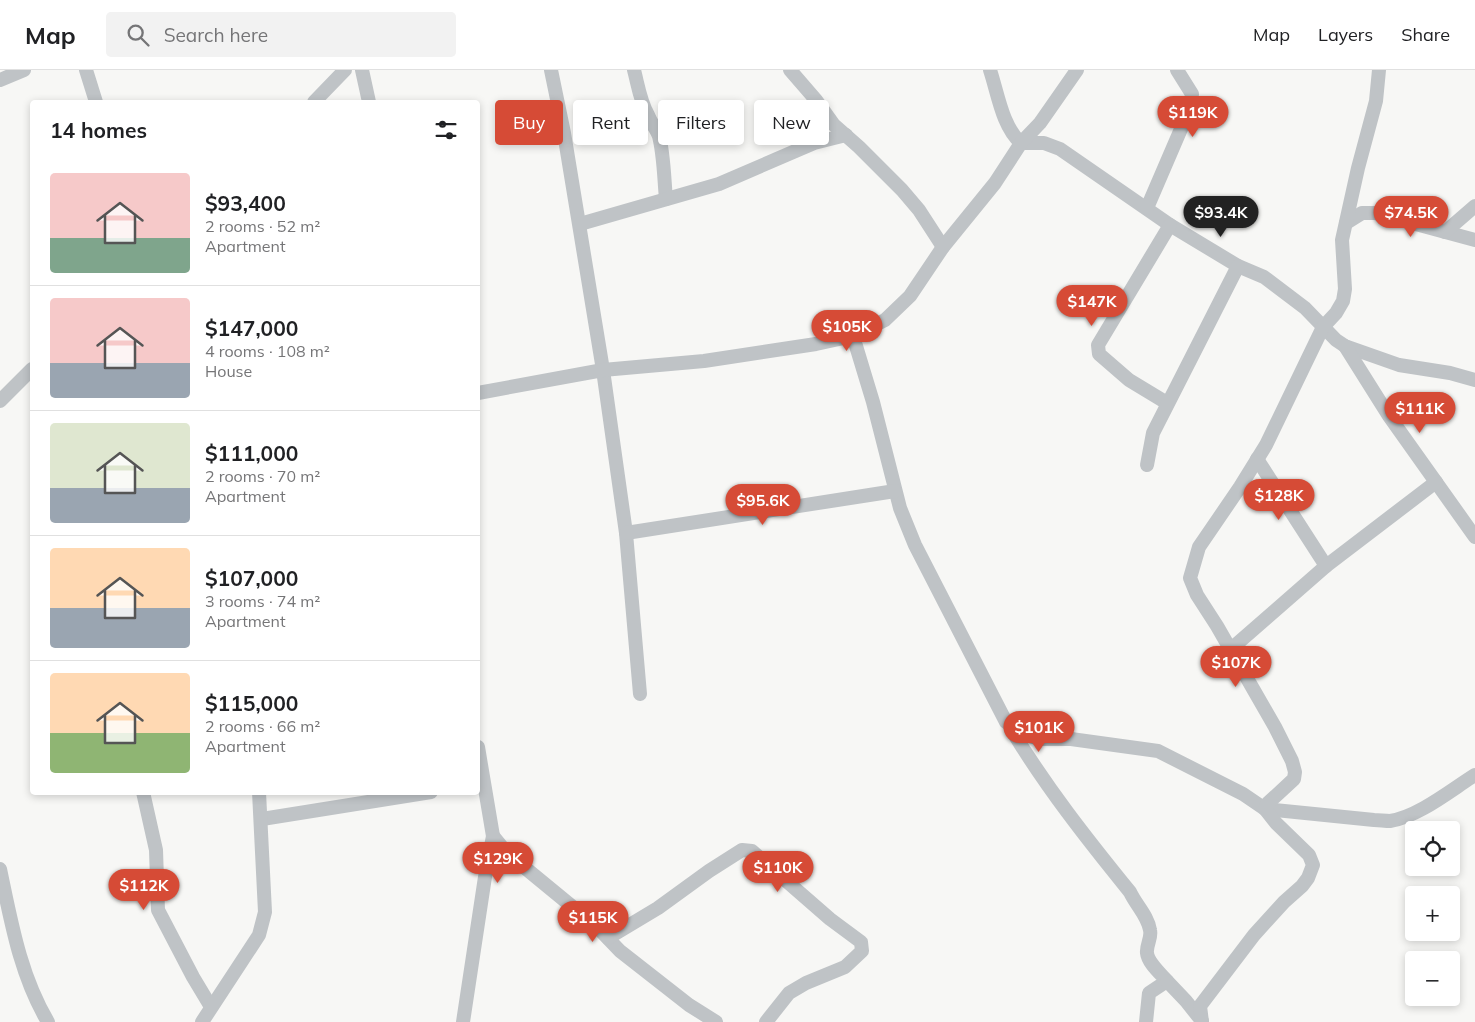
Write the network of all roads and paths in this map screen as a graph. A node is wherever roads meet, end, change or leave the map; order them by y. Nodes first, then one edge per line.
1 (24, 70) edge
2 (86, 70) edge
3 (345, 70) edge
4 (362, 70) edge
5 (550, 70) edge
6 (634, 70) edge
7 (790, 70) edge
8 (990, 70) edge
9 (1078, 70) edge
10 (1177, 70) edge
11 (1379, 70) edge
12 (0, 80) edge
13 (95, 100) edge
14 (316, 100) edge
15 (369, 100) edge
16 (846, 135) junction
17 (1021, 143) junction
18 (666, 199) junction
19 (1475, 206) edge
20 (1147, 208) junction
21 (580, 224) junction
22 (1346, 224) junction
23 (1170, 225) junction
24 (1445, 232) junction
25 (1475, 240) edge
26 (942, 247) junction
27 (1238, 266) junction
28 (1324, 327) junction
29 (853, 336) junction
30 (1345, 346) junction
31 (603, 370) junction
32 (30, 371) edge
33 (1475, 380) edge
34 (480, 393) edge
35 (0, 401) edge
36 (1167, 403) junction
37 (1257, 459) junction
38 (1147, 465) dead end
39 (1436, 482) junction
40 (895, 491) junction
41 (626, 533) junction
42 (1475, 537) edge
43 (1326, 566) junction
44 (1231, 649) junction
45 (640, 694) dead end
46 (1006, 722) junction
47 (480, 772) edge
48 (1475, 775) edge
49 (481, 785) edge
50 (144, 795) edge
51 (259, 795) edge
52 (412, 795) edge
53 (1265, 809) junction
54 (262, 819) junction
55 (493, 836) junction
56 (0, 869) edge
57 (608, 938) junction
58 (1167, 981) junction
59 (211, 1007) junction
60 (48, 1022) edge
61 (202, 1022) edge
62 (463, 1022) edge
63 (716, 1022) edge
64 (766, 1022) edge
65 (1146, 1022) edge

1 - 12 street
2 - 13 street
3 - 14 street
4 - 15 street
5 - 21 street
6 - 18 street
7 - 16 street
8 - 17 street
9 - 17 street
10 - 20 street
11 - 22 street
16 - 18 street
16 - 26 street
17 - 20 street
17 - 26 street
18 - 21 street
19 - 24 street
20 - 23 street
21 - 31 street
22 - 24 street
22 - 28 street
23 - 27 street
23 - 36 street
24 - 25 street
26 - 29 street
27 - 28 street
27 - 36 street
28 - 30 street
28 - 37 street
29 - 31 street
29 - 40 street
30 - 33 street
30 - 39 street
31 - 34 street
31 - 41 street
32 - 35 street
36 - 38 street
37 - 43 street
37 - 44 street
39 - 42 street
39 - 43 street
40 - 41 street
40 - 46 street
41 - 45 street
43 - 44 street
44 - 53 street
46 - 53 street
46 - 58 street
47 - 49 street
48 - 53 street
49 - 55 street
50 - 59 street
51 - 54 street
52 - 54 street
53 - 58 street
54 - 59 street
55 - 57 street
55 - 62 street
56 - 60 street
57 - 63 street
57 - 64 street
58 - 65 street
59 - 61 street

